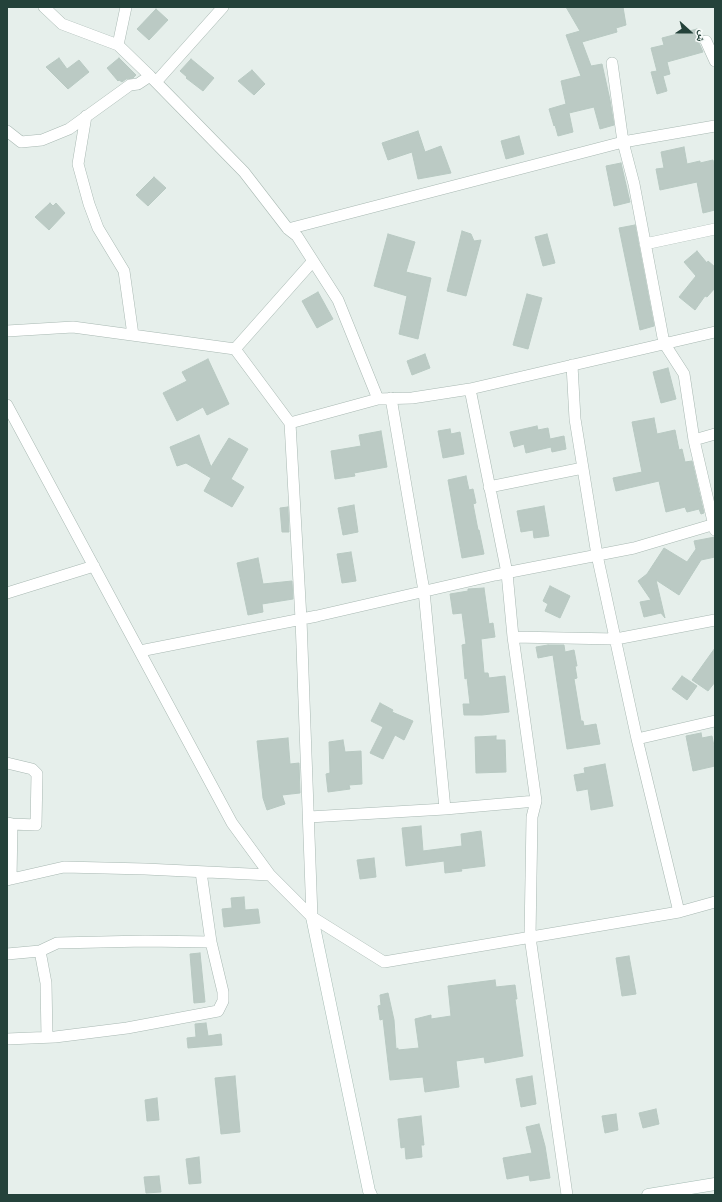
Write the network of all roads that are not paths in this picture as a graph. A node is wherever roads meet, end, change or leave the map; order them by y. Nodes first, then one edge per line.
1 (44, 7) edge
2 (126, 7) edge
3 (223, 7) edge
4 (706, 41) dead end
5 (118, 45) junction
6 (715, 61) edge
7 (612, 64) dead end
8 (153, 79) junction
9 (86, 116) junction
10 (715, 126) edge
11 (7, 131) edge
12 (623, 142) junction
13 (288, 229) junction
14 (715, 229) edge
15 (645, 244) junction
16 (313, 261) junction
17 (7, 330) edge
18 (715, 332) edge
19 (133, 336) junction
20 (664, 343) junction
21 (235, 350) junction
22 (572, 365) junction
23 (470, 389) junction
24 (391, 398) junction
25 (378, 399) junction
26 (7, 405) edge
27 (290, 423) junction
28 (715, 434) edge
29 (694, 440) junction
30 (583, 468) junction
31 (489, 487) junction
32 (715, 526) edge
33 (597, 555) junction
34 (94, 566) junction
35 (506, 573) junction
36 (424, 591) junction
37 (7, 593) edge
38 (302, 619) junction
39 (715, 620) edge
40 (513, 637) junction
41 (616, 639) junction
42 (140, 651) junction
43 (715, 721) edge
44 (637, 739) junction
45 (7, 763) edge
46 (536, 801) junction
47 (445, 809) junction
48 (309, 817) junction
49 (10, 823) edge
50 (201, 872) junction
51 (270, 875) junction
52 (9, 880) edge
53 (715, 902) edge
54 (679, 912) junction
55 (312, 917) junction
56 (530, 937) junction
57 (211, 942) junction
58 (40, 951) junction
59 (7, 954) edge
60 (47, 1037) junction
61 (7, 1039) edge
62 (715, 1184) edge
63 (371, 1195) edge
64 (567, 1195) edge
65 (648, 1195) edge

1 - 5 street
2 - 5 street
3 - 8 street
4 - 6 street
5 - 8 street
7 - 12 street
8 - 9 street
8 - 13 street
9 - 11 street
9 - 19 street
10 - 12 street
12 - 13 street
12 - 15 street
13 - 16 street
14 - 15 street
15 - 20 street
16 - 21 street
16 - 25 street
17 - 19 street
18 - 20 street
19 - 21 street
20 - 22 street
20 - 29 street
21 - 27 street
22 - 23 street
22 - 30 street
23 - 24 street
23 - 31 street
24 - 25 street
24 - 36 street
25 - 27 street
26 - 34 street
27 - 38 street
28 - 29 street
29 - 32 street
30 - 31 street
30 - 33 street
31 - 35 street
32 - 33 street
33 - 35 street
33 - 41 street
34 - 37 street
34 - 42 street
35 - 36 street
35 - 40 street
36 - 38 street
36 - 47 street
38 - 42 street
38 - 48 street
39 - 41 street
40 - 41 street
40 - 46 street
41 - 44 street
42 - 51 street
43 - 44 street
44 - 54 street
45 - 49 street
46 - 47 street
46 - 56 street
47 - 48 street
48 - 55 street
49 - 52 street
50 - 51 street
50 - 52 street
50 - 57 street
51 - 55 street
53 - 54 street
54 - 56 street
55 - 56 street
55 - 63 street
56 - 64 street
57 - 58 street
57 - 60 street
58 - 59 street
58 - 60 street
60 - 61 street
62 - 65 street

